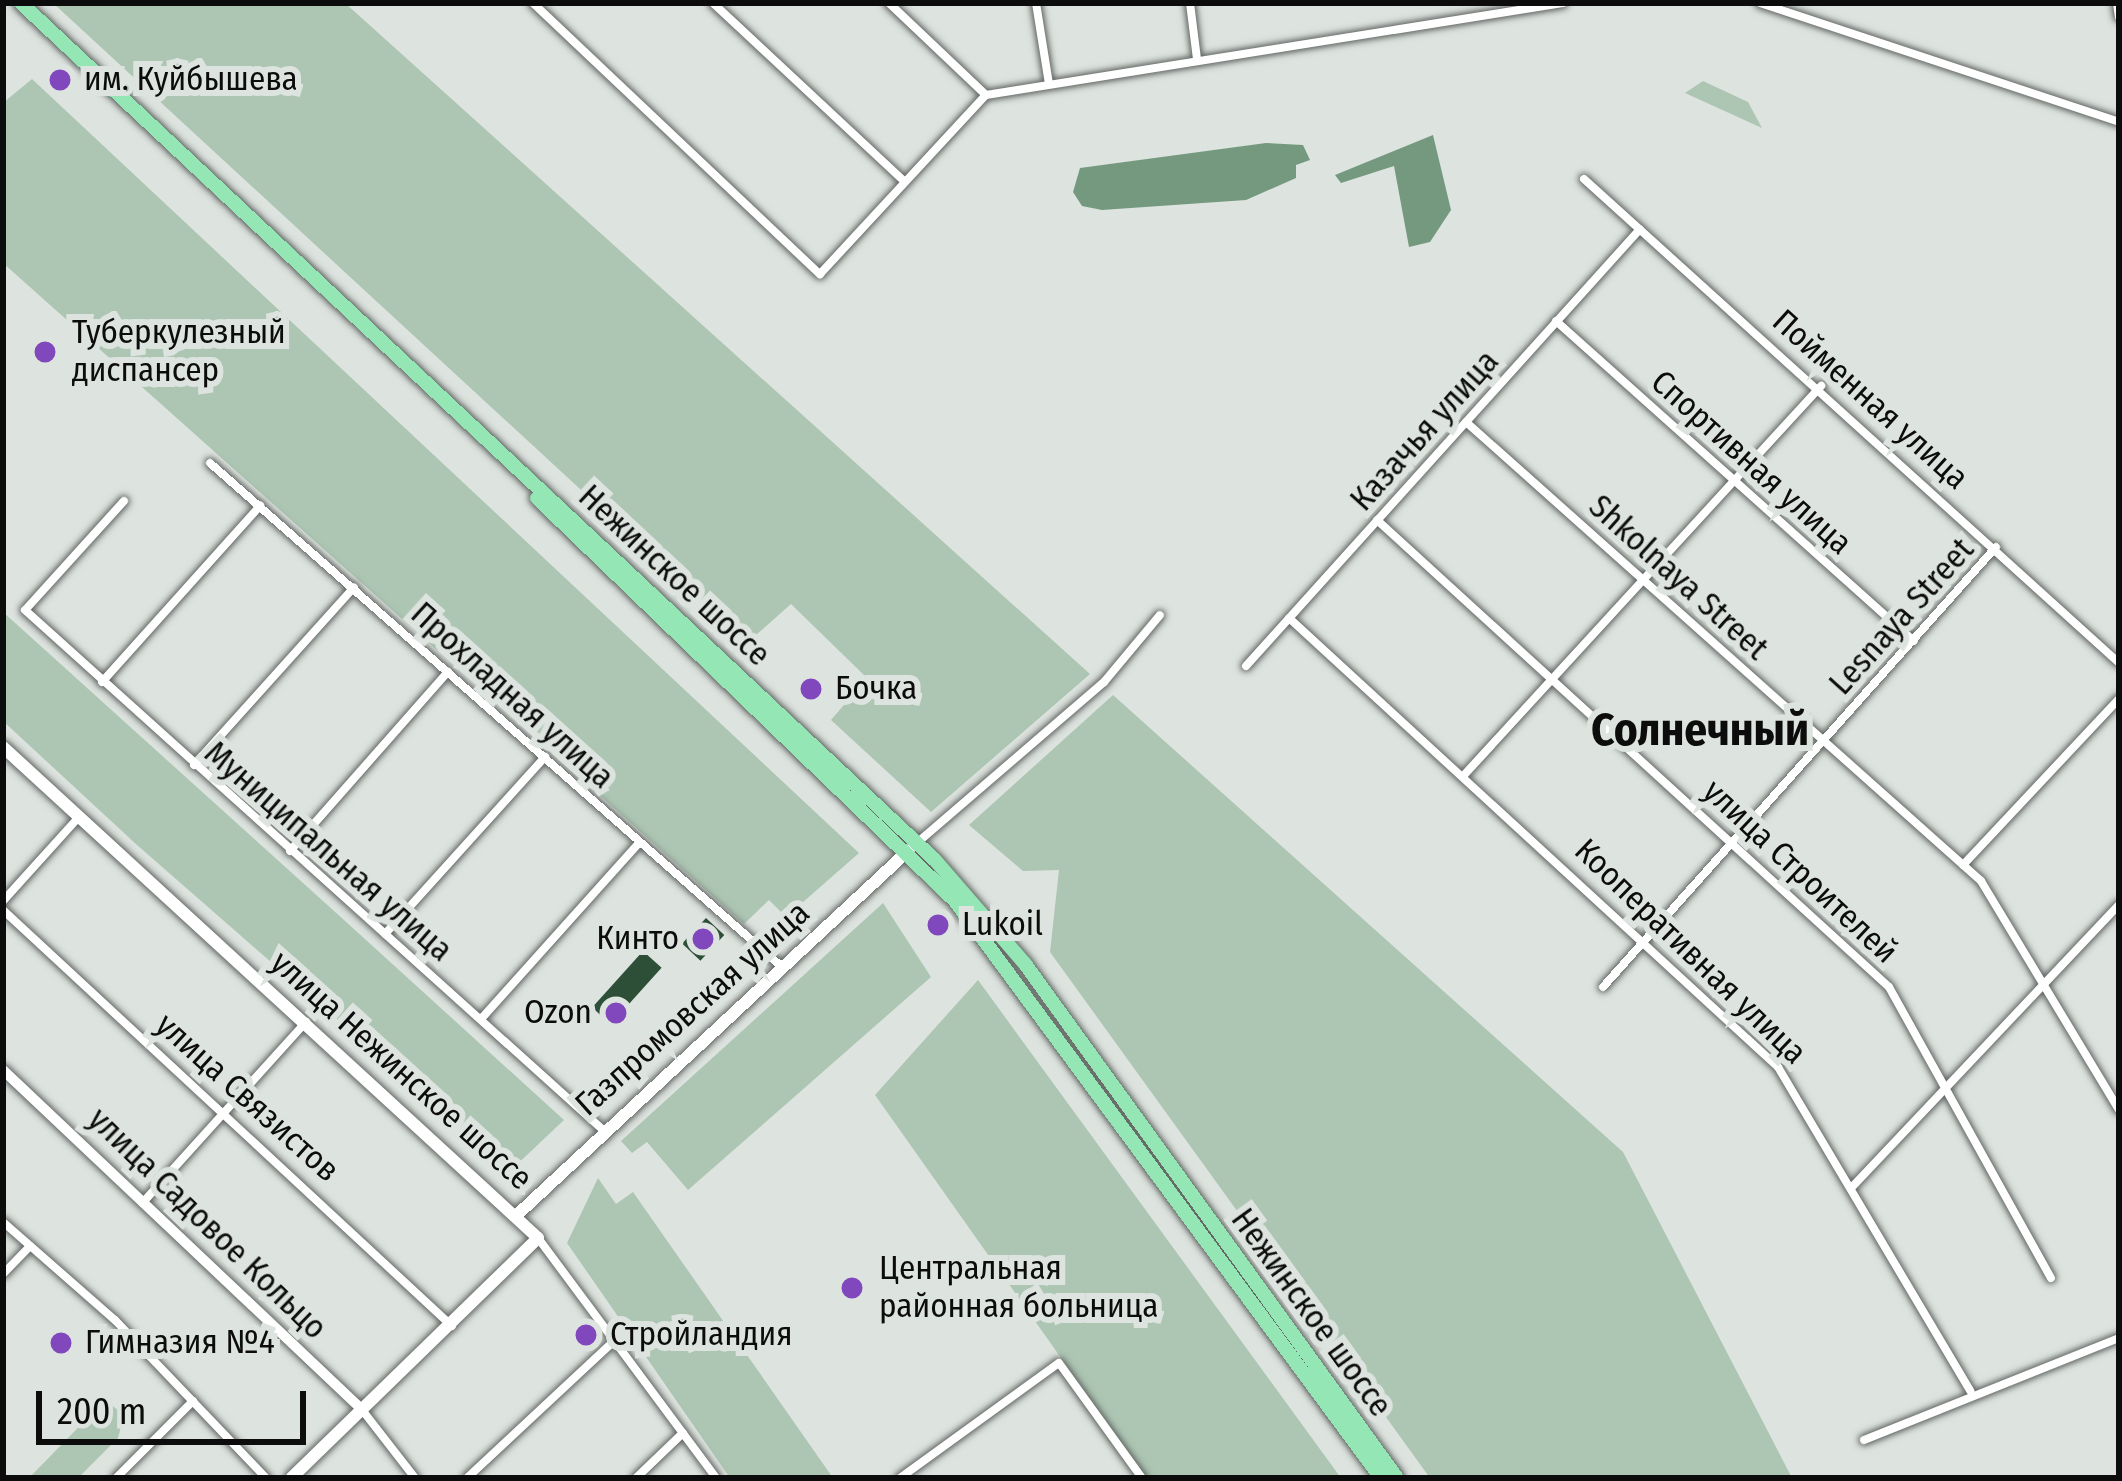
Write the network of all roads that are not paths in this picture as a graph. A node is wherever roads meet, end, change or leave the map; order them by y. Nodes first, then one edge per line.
1 (7, 3) edge
2 (21, 3) edge
3 (533, 3) edge
4 (713, 3) edge
5 (889, 3) edge
6 (1036, 3) edge
7 (1190, 3) edge
8 (1562, 3) edge
9 (1760, 3) edge
10 (2117, 3) edge
11 (2119, 17) edge
12 (1197, 59) junction
13 (1049, 84) junction
14 (986, 95) junction
15 (2119, 122) edge
16 (1584, 179) dead end
17 (905, 182) junction
18 (1640, 229) junction
19 (1556, 321) junction
20 (1821, 386) junction
21 (1466, 422) junction
22 (210, 463) dead end
23 (1733, 480) junction
24 (124, 501) dead end
25 (260, 506) junction
26 (1377, 520) junction
27 (1996, 547) junction
28 (1645, 578) junction
29 (354, 587) junction
30 (1160, 615) dead end
31 (1289, 618) junction
32 (1914, 641) junction
33 (2119, 663) edge
34 (1246, 666) dead end
35 (448, 672) junction
36 (1553, 678) junction
37 (102, 682) junction
38 (2119, 699) edge
39 (1824, 741) junction
40 (3, 747) edge
41 (545, 757) junction
42 (194, 765) junction
43 (1465, 774) junction
44 (80, 816) junction
45 (1733, 842) junction
46 (639, 843) junction
47 (914, 846) junction
48 (290, 851) junction
49 (1963, 866) junction
50 (2119, 905) edge
51 (3, 906) edge
52 (385, 934) junction
53 (1647, 938) junction
54 (781, 967) junction
55 (2045, 983) junction
56 (1603, 987) dead end
57 (482, 1019) junction
58 (307, 1022) junction
59 (3, 1070) edge
60 (1950, 1088) junction
61 (2119, 1110) edge
62 (227, 1113) junction
63 (601, 1128) junction
64 (1852, 1187) junction
65 (146, 1199) junction
66 (518, 1214) junction
67 (3, 1222) edge
68 (538, 1238) junction
69 (30, 1246) junction
70 (3, 1274) edge
71 (2051, 1278) dead end
72 (453, 1327) junction
73 (2119, 1338) edge
74 (615, 1340) junction
75 (1970, 1390) junction
76 (193, 1401) junction
77 (363, 1411) junction
78 (683, 1433) junction
79 (1864, 1440) dead end
80 (116, 1478) edge
81 (266, 1478) edge
82 (292, 1478) edge
83 (415, 1478) edge
84 (467, 1478) edge
85 (636, 1478) edge
86 (716, 1478) edge
87 (900, 1478) edge
88 (1142, 1478) edge
89 (1382, 1478) edge
90 (1397, 1478) edge

1 - 47 main road, Нежинское шоссе
2 - 47 main road, Нежинское шоссе
3 - 17 street
4 - 17 street
5 - 14 street
6 - 13 street
7 - 12 street
8 - 12 street
9 - 15 street
10 - 11 street
12 - 13 street
13 - 14 street
14 - 17 street
16 - 18 street, Пойменная улица
18 - 19 street, Казачья улица
18 - 20 street, Пойменная улица
19 - 21 street, Казачья улица
19 - 23 street, Спортивная улица
20 - 23 street
20 - 27 street, Пойменная улица
21 - 26 street, Казачья улица
21 - 28 street, Shkolnaya Street
22 - 25 street, Прохладная улица
23 - 28 street
23 - 32 street, Спортивная улица
24 - 37 street, Муниципальная улица
25 - 29 street, Прохладная улица
25 - 37 street
26 - 31 street, Казачья улица
26 - 36 street, улица Строителей
27 - 32 street, Lesnaya Street
27 - 33 street, Пойменная улица
28 - 36 street
28 - 39 street, Shkolnaya Street
29 - 35 street, Прохладная улица
29 - 42 street
30 - 47 street
31 - 34 street, Казачья улица
31 - 43 street, Кооперативная улица
32 - 39 street, Lesnaya Street
35 - 41 street, Прохладная улица
35 - 48 street
36 - 43 street
36 - 45 street, улица Строителей
37 - 42 street, Муниципальная улица
38 - 49 street
39 - 45 street, Lesnaya Street
39 - 49 street, Shkolnaya Street
40 - 44 main road, улица Нежинское шоссе
41 - 46 street, Прохладная улица
41 - 52 street
42 - 48 street, Муниципальная улица
43 - 53 street, Кооперативная улица
44 - 51 street
44 - 58 main road, улица Нежинское шоссе
45 - 53 street, Lesnaya Street
45 - 60 street, улица Строителей
46 - 54 street, Прохладная улица
46 - 57 street
47 - 54 main road, Газпромовская улица
47 - 89 main road, Нежинское шоссе
47 - 90 main road, Нежинское шоссе
48 - 52 street, Муниципальная улица
49 - 55 street, Shkolnaya Street
50 - 55 street
51 - 62 street, улица Связистов
52 - 57 street, Муниципальная улица
53 - 56 street, Lesnaya Street
53 - 64 street, Кооперативная улица
54 - 63 main road, Газпромовская улица
55 - 60 street
55 - 61 street, Shkolnaya Street
57 - 63 street, Муниципальная улица
58 - 62 street
58 - 66 main road, улица Нежинское шоссе
59 - 65 street, улица Садовое Кольцо
60 - 64 street
60 - 71 street, улица Строителей
62 - 65 street
62 - 72 street, улица Связистов
63 - 66 main road, Газпромовская улица
64 - 75 street, Кооперативная улица
65 - 77 street, улица Садовое Кольцо
66 - 68 main road, улица Нежинское шоссе
67 - 69 street
68 - 72 main road
68 - 74 street, улица Нежинское шоссе
69 - 70 street
69 - 76 street
72 - 77 main road
73 - 75 street
74 - 78 street, улица Нежинское шоссе
74 - 84 street
75 - 79 street
76 - 80 street
76 - 81 street
77 - 82 main road
77 - 83 street, улица Садовое Кольцо
78 - 85 street
78 - 86 street, улица Нежинское шоссе
87 - 88 street

